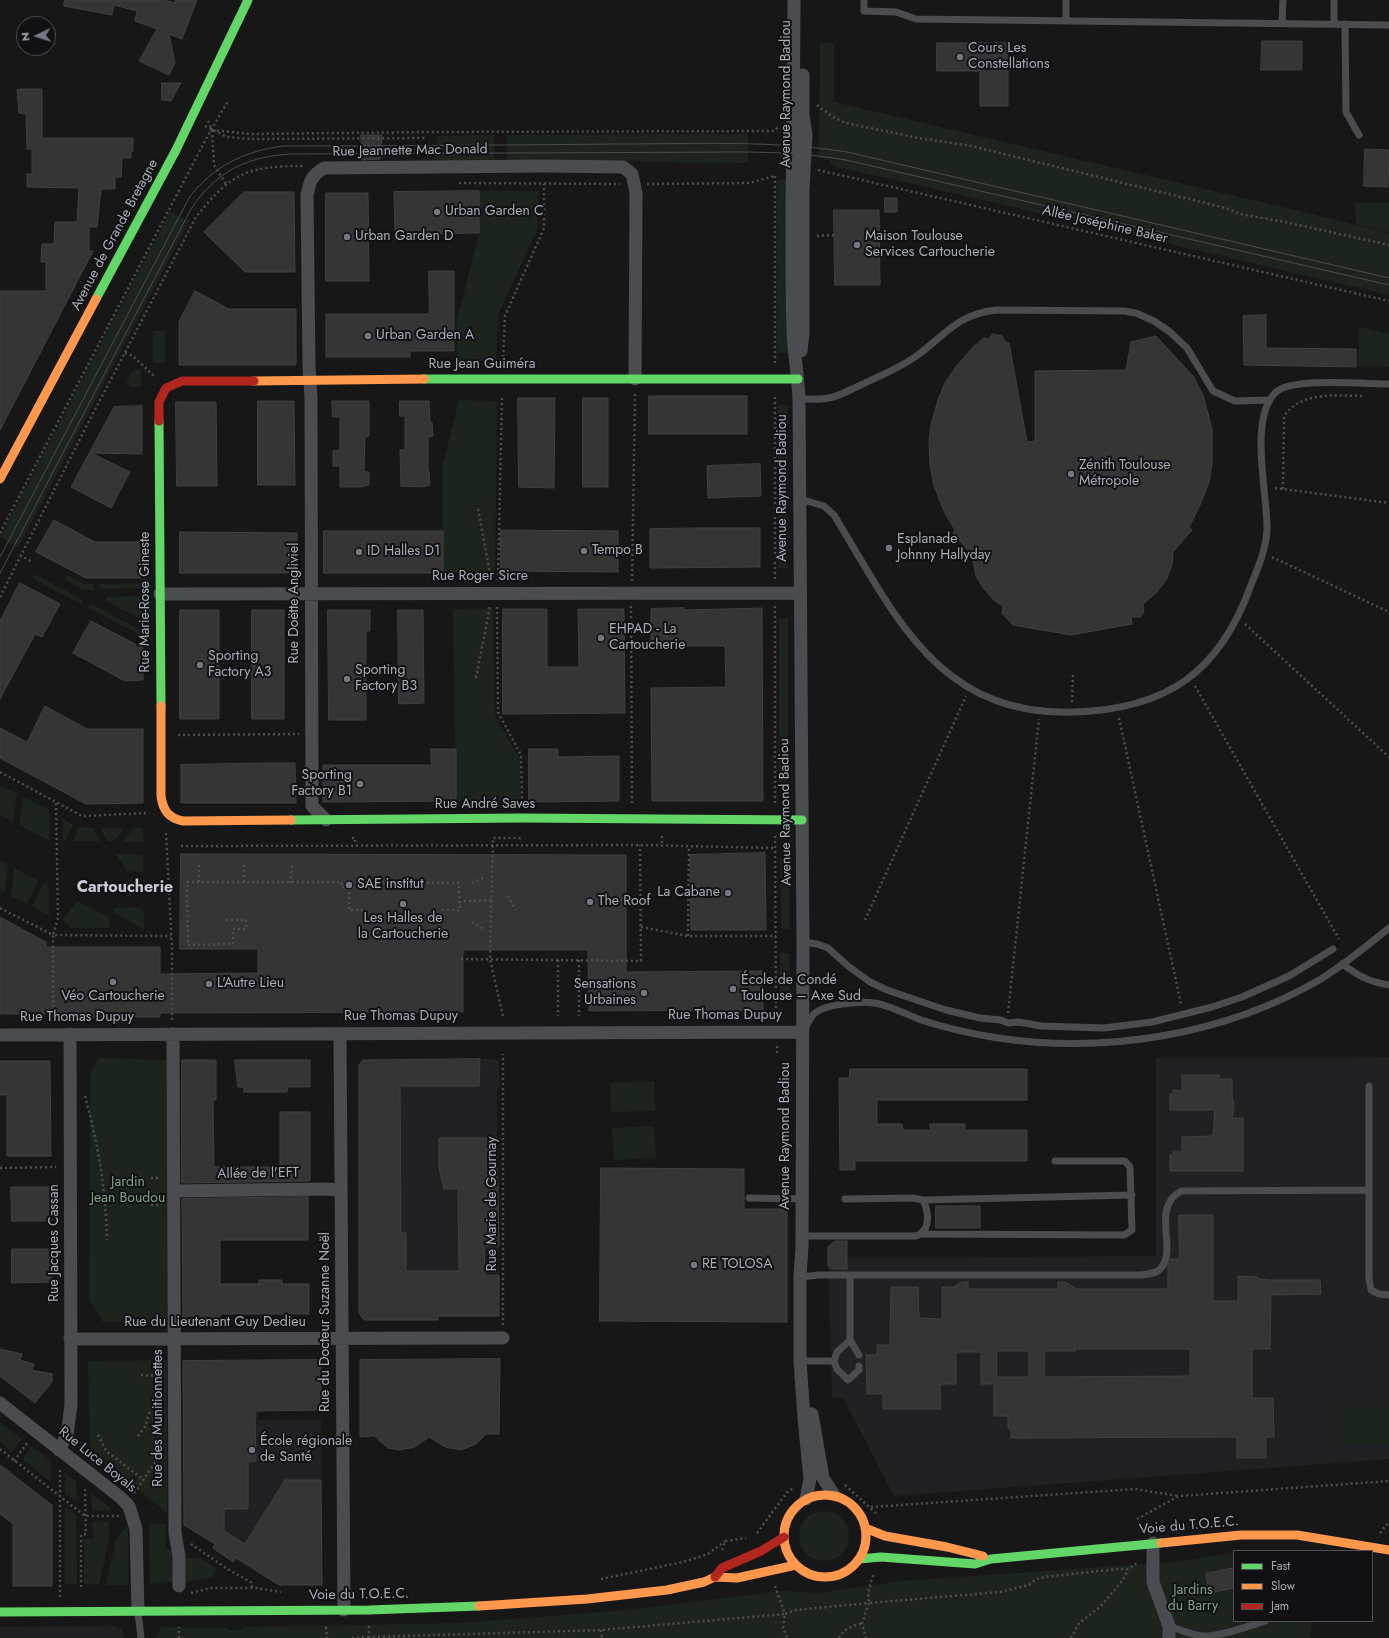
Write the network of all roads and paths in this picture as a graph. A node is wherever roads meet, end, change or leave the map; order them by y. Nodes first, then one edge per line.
1 (248, 0) edge
2 (794, 0) edge
3 (803, 0) edge
4 (864, 0) edge
5 (1066, 0) edge
6 (1283, 0) edge
7 (1334, 0) edge
8 (1066, 21) junction
9 (1282, 23) junction
10 (1334, 24) junction
11 (1345, 24) junction
12 (1389, 25) edge
13 (228, 101) dead end
14 (816, 105) dead end
15 (206, 118) dead end
16 (783, 123) dead end
17 (212, 130) junction
18 (1359, 135) dead end
19 (427, 138) dead end
20 (306, 166) dead end
21 (817, 170) dead end
22 (781, 172) dead end
23 (775, 176) junction
24 (451, 182) dead end
25 (226, 184) junction
26 (635, 184) junction
27 (544, 191) dead end
28 (835, 235) dead end
29 (817, 236) dead end
30 (1389, 246) edge
31 (1389, 301) edge
32 (124, 353) junction
33 (502, 365) dead end
34 (156, 377) dead end
35 (635, 379) junction
36 (774, 379) junction
37 (798, 379) junction
38 (309, 381) junction
39 (1389, 384) edge
40 (166, 388) joint
41 (1366, 396) dead end
42 (799, 398) junction
43 (1270, 400) junction
44 (0, 480) edge
45 (1264, 487) junction
46 (1283, 489) junction
47 (800, 499) junction
48 (1389, 503) edge
49 (0, 533) edge
50 (1263, 553) junction
51 (20, 556) junction
52 (32, 562) dead end
53 (799, 592) junction
54 (775, 593) junction
55 (160, 594) junction
56 (311, 594) junction
57 (0, 597) edge
58 (1389, 612) edge
59 (1238, 618) junction
60 (1073, 672) dead end
61 (1190, 677) junction
62 (970, 689) junction
63 (1117, 708) junction
64 (1040, 712) junction
65 (1072, 712) junction
66 (311, 734) junction
67 (178, 735) dead end
68 (1389, 757) edge
69 (0, 772) edge
70 (56, 802) junction
71 (154, 815) dead end
72 (169, 817) joint
73 (775, 819) junction
74 (326, 820) junction
75 (802, 820) junction
76 (165, 829) dead end
77 (523, 838) dead end
78 (492, 845) junction
79 (640, 845) junction
80 (180, 846) dead end
81 (689, 846) junction
82 (775, 848) junction
83 (199, 864) dead end
84 (244, 864) dead end
85 (292, 864) dead end
86 (485, 877) dead end
87 (199, 882) junction
88 (244, 882) junction
89 (291, 883) junction
90 (472, 883) dead end
91 (349, 887) junction
92 (508, 896) dead end
93 (491, 900) junction
94 (464, 901) dead end
95 (0, 908) edge
96 (366, 910) dead end
97 (440, 910) dead end
98 (516, 910) dead end
99 (226, 920) dead end
100 (864, 920) dead end
101 (472, 922) dead end
102 (641, 927) junction
103 (1389, 928) edge
104 (484, 929) dead end
105 (53, 935) junction
106 (171, 936) junction
107 (688, 936) junction
108 (776, 936) junction
109 (803, 942) junction
110 (1333, 949) dead end
111 (461, 959) dead end
112 (490, 959) junction
113 (1350, 959) junction
114 (558, 960) junction
115 (579, 960) junction
116 (1342, 964) junction
117 (1389, 985) edge
118 (1184, 1014) junction
119 (503, 1016) dead end
120 (558, 1016) dead end
121 (579, 1016) dead end
122 (53, 1023) dead end
123 (1008, 1023) junction
124 (776, 1032) junction
125 (802, 1032) junction
126 (70, 1034) junction
127 (173, 1034) junction
128 (340, 1034) junction
129 (0, 1035) edge
130 (503, 1054) dead end
131 (777, 1054) dead end
132 (1369, 1086) dead end
133 (85, 1095) dead end
134 (1055, 1161) dead end
135 (71, 1167) junction
136 (0, 1168) edge
137 (342, 1190) junction
138 (1369, 1190) junction
139 (174, 1191) junction
140 (1132, 1195) junction
141 (749, 1198) dead end
142 (802, 1199) junction
143 (845, 1199) dead end
144 (923, 1200) junction
145 (923, 1234) junction
146 (107, 1240) dead end
147 (802, 1241) junction
148 (804, 1276) junction
149 (850, 1276) junction
150 (1389, 1295) edge
151 (175, 1338) junction
152 (503, 1338) joint
153 (342, 1339) junction
154 (70, 1340) junction
155 (850, 1340) junction
156 (859, 1355) dead end
157 (805, 1361) junction
158 (834, 1361) junction
159 (859, 1366) dead end
160 (163, 1370) dead end
161 (142, 1375) dead end
162 (161, 1376) junction
163 (0, 1403) edge
164 (98, 1434) dead end
165 (138, 1436) dead end
166 (30, 1439) dead end
167 (0, 1450) edge
168 (59, 1450) junction
169 (161, 1454) dead end
170 (14, 1461) junction
171 (60, 1463) dead end
172 (816, 1478) junction
173 (144, 1480) junction
174 (1389, 1481) edge
175 (85, 1483) dead end
176 (133, 1493) dead end
177 (834, 1495) junction
178 (59, 1496) junction
179 (1179, 1496) junction
180 (806, 1499) junction
181 (871, 1508) junction
182 (85, 1516) junction
183 (123, 1516) dead end
184 (881, 1518) dead end
185 (1137, 1520) dead end
186 (1389, 1522) edge
187 (865, 1528) junction
188 (175, 1533) junction
189 (756, 1535) dead end
190 (1378, 1536) dead end
191 (784, 1537) junction
192 (725, 1541) dead end
193 (1152, 1544) junction
194 (1389, 1550) edge
195 (859, 1559) junction
196 (991, 1559) junction
197 (1140, 1561) dead end
198 (796, 1565) junction
199 (1128, 1569) junction
200 (874, 1570) dead end
201 (715, 1578) junction
202 (594, 1580) dead end
203 (774, 1584) dead end
204 (81, 1587) dead end
205 (252, 1588) junction
206 (184, 1590) joint
207 (285, 1592) dead end
208 (869, 1603) junction
209 (344, 1610) junction
210 (60, 1611) junction
211 (138, 1611) junction
212 (0, 1612) edge
213 (785, 1614) junction
214 (369, 1622) dead end
215 (862, 1622) junction
216 (1262, 1622) edge
217 (179, 1626) dead end
218 (601, 1630) junction
219 (1169, 1632) edge
220 (369, 1637) junction
221 (141, 1638) edge
222 (179, 1638) edge
223 (352, 1638) edge
224 (602, 1638) edge
225 (788, 1638) edge
226 (839, 1638) edge
227 (866, 1638) edge
228 (1071, 1638) edge

1 - 44 street, Avenue de Grande Bretagne
2 - 37 street, Avenue Raymond Badiou
3 - 37 street, Avenue Raymond Badiou
4 - 8 lane
5 - 8 lane
6 - 9 lane
7 - 10 lane
8 - 9 lane
9 - 10 lane
10 - 11 lane
11 - 12 lane
11 - 18 lane
13 - 17 path
14 - 30 path
15 - 17 path
16 - 17 path
17 - 19 path
17 - 25 path
17 - 49 path
20 - 25 path
21 - 31 path, Allée Joséphine Baker
22 - 23 path
23 - 26 path
23 - 36 path
24 - 26 path
25 - 32 path
26 - 35 street
26 - 38 street, Rue Jeannette Mac Donald
27 - 33 path
28 - 29 path
32 - 34 path
32 - 51 path
35 - 36 street, Rue Jean Guiméra
35 - 38 street, Rue Jean Guiméra
36 - 37 street, Rue Jean Guiméra
36 - 54 path
37 - 42 street, Avenue Raymond Badiou
38 - 40 street, Rue Jean Guiméra
38 - 56 street, Rue Doëtte Angliviel
39 - 43 lane
40 - 55 street, Rue Marie-Rose Gineste
41 - 46 path
42 - 43 lane
42 - 47 street, Avenue Raymond Badiou
43 - 45 lane
45 - 46 path
45 - 50 lane
46 - 48 path
47 - 53 street, Avenue Raymond Badiou
47 - 62 lane
50 - 58 path
50 - 59 lane
51 - 52 path
51 - 57 path
53 - 54 street, Rue Roger Sicre
53 - 75 street, Avenue Raymond Badiou
54 - 56 street, Rue Roger Sicre
54 - 73 path
55 - 56 street, Rue Roger Sicre
55 - 72 street, Rue Marie-Rose Gineste
56 - 66 street, Rue Doëtte Angliviel
59 - 61 lane
59 - 68 path
60 - 65 path
61 - 63 lane
61 - 113 path
62 - 64 lane
62 - 100 path
63 - 65 lane
63 - 118 path
64 - 65 lane
64 - 123 path
66 - 67 path
66 - 74 street, Rue Doëtte Angliviel
69 - 70 path
70 - 71 path
70 - 105 path
72 - 74 street, Rue André Saves
73 - 74 street, Rue André Saves
73 - 75 street, Rue André Saves
73 - 82 path
75 - 109 street, Avenue Raymond Badiou
76 - 106 path
77 - 78 path
78 - 79 path
78 - 80 path
78 - 93 path
79 - 81 path
79 - 102 path
81 - 82 path
81 - 107 path
82 - 108 path
83 - 87 path
84 - 88 path
85 - 89 path
86 - 90 path
87 - 88 path
87 - 99 path
88 - 89 path
89 - 91 path
91 - 96 path
91 - 97 path
92 - 98 path
93 - 94 path
93 - 112 path
95 - 105 path
101 - 104 path
102 - 107 path
102 - 115 path
103 - 113 lane
105 - 106 path
105 - 122 path
106 - 127 path
107 - 108 path
108 - 124 path
109 - 123 lane
109 - 125 street, Avenue Raymond Badiou
110 - 118 lane
111 - 112 path
112 - 114 path
112 - 119 path
113 - 116 lane
114 - 115 path
114 - 120 path
115 - 121 path
116 - 117 lane
116 - 125 lane
118 - 123 lane
124 - 125 street, Rue Thomas Dupuy
124 - 128 street, Rue Thomas Dupuy
124 - 131 path
125 - 142 street, Avenue Raymond Badiou
126 - 127 street, Rue Thomas Dupuy
126 - 129 street, Rue Thomas Dupuy
126 - 135 street, Rue Jacques Cassan
127 - 128 street, Rue Thomas Dupuy
127 - 139 street, Rue des Munitionnettes
128 - 137 street, Rue du Docteur Suzanne Noël
130 - 152 path, Rue Marie de Gournay
132 - 138 lane
133 - 146 path
134 - 140 lane
135 - 136 path
135 - 154 street, Rue Jacques Cassan
137 - 139 street, Allée de l'EFT
137 - 153 street, Rue du Docteur Suzanne Noël
138 - 149 lane
138 - 150 lane
139 - 151 street, Rue des Munitionnettes
140 - 144 lane
140 - 145 lane
141 - 142 lane
142 - 147 street, Avenue Raymond Badiou
143 - 144 lane
144 - 145 lane
145 - 147 lane
147 - 148 street, Avenue Raymond Badiou
148 - 149 lane
148 - 157 street, Avenue Raymond Badiou
149 - 155 lane
151 - 153 street, Rue du Lieutenant Guy Dedieu
151 - 154 street, Rue du Lieutenant Guy Dedieu
151 - 188 street, Rue des Munitionnettes
152 - 153 street, Rue du Lieutenant Guy Dedieu
153 - 209 street, Rue du Docteur Suzanne Noël
154 - 168 street, Rue Jacques Cassan
155 - 156 lane
155 - 158 lane
157 - 158 lane
157 - 172 street, Avenue Raymond Badiou
158 - 159 lane
160 - 162 path
161 - 162 path
162 - 165 path
163 - 168 street, Rue Luce Boyals
164 - 173 path
166 - 170 path
167 - 170 path
168 - 211 street, Rue Luce Boyals
169 - 173 path
170 - 178 path
171 - 178 path
172 - 177 street, Avenue Raymond Badiou
172 - 180 street, Avenue Raymond Badiou
172 - 181 path
172 - 189 path
173 - 176 path
174 - 179 path
175 - 182 path
177 - 180 street
177 - 187 street
178 - 182 path
178 - 210 path
179 - 181 path
179 - 185 path
180 - 191 street
181 - 184 path
182 - 183 path
182 - 204 path
186 - 190 path
187 - 195 street
187 - 196 street, Voie du T.O.E.C.
188 - 205 path
188 - 206 street, Rue des Munitionnettes
191 - 198 street
191 - 201 street, Voie du T.O.E.C.
192 - 202 path
193 - 194 street, Voie du T.O.E.C.
193 - 196 street, Voie du T.O.E.C.
193 - 219 street
195 - 196 street, Voie du T.O.E.C.
195 - 198 street
197 - 199 path
198 - 201 street, Voie du T.O.E.C.
199 - 208 path
199 - 228 path
200 - 208 path
201 - 209 street, Voie du T.O.E.C.
203 - 213 path
205 - 206 path
205 - 207 path
208 - 213 path
208 - 215 path
209 - 211 street, Voie du T.O.E.C.
210 - 211 street, Voie du T.O.E.C.
210 - 212 street, Voie du T.O.E.C.
211 - 221 lane
213 - 218 path
213 - 225 path
214 - 220 path
215 - 226 path
215 - 227 path
216 - 219 lane
217 - 222 path
218 - 220 path
218 - 224 path
220 - 223 path

